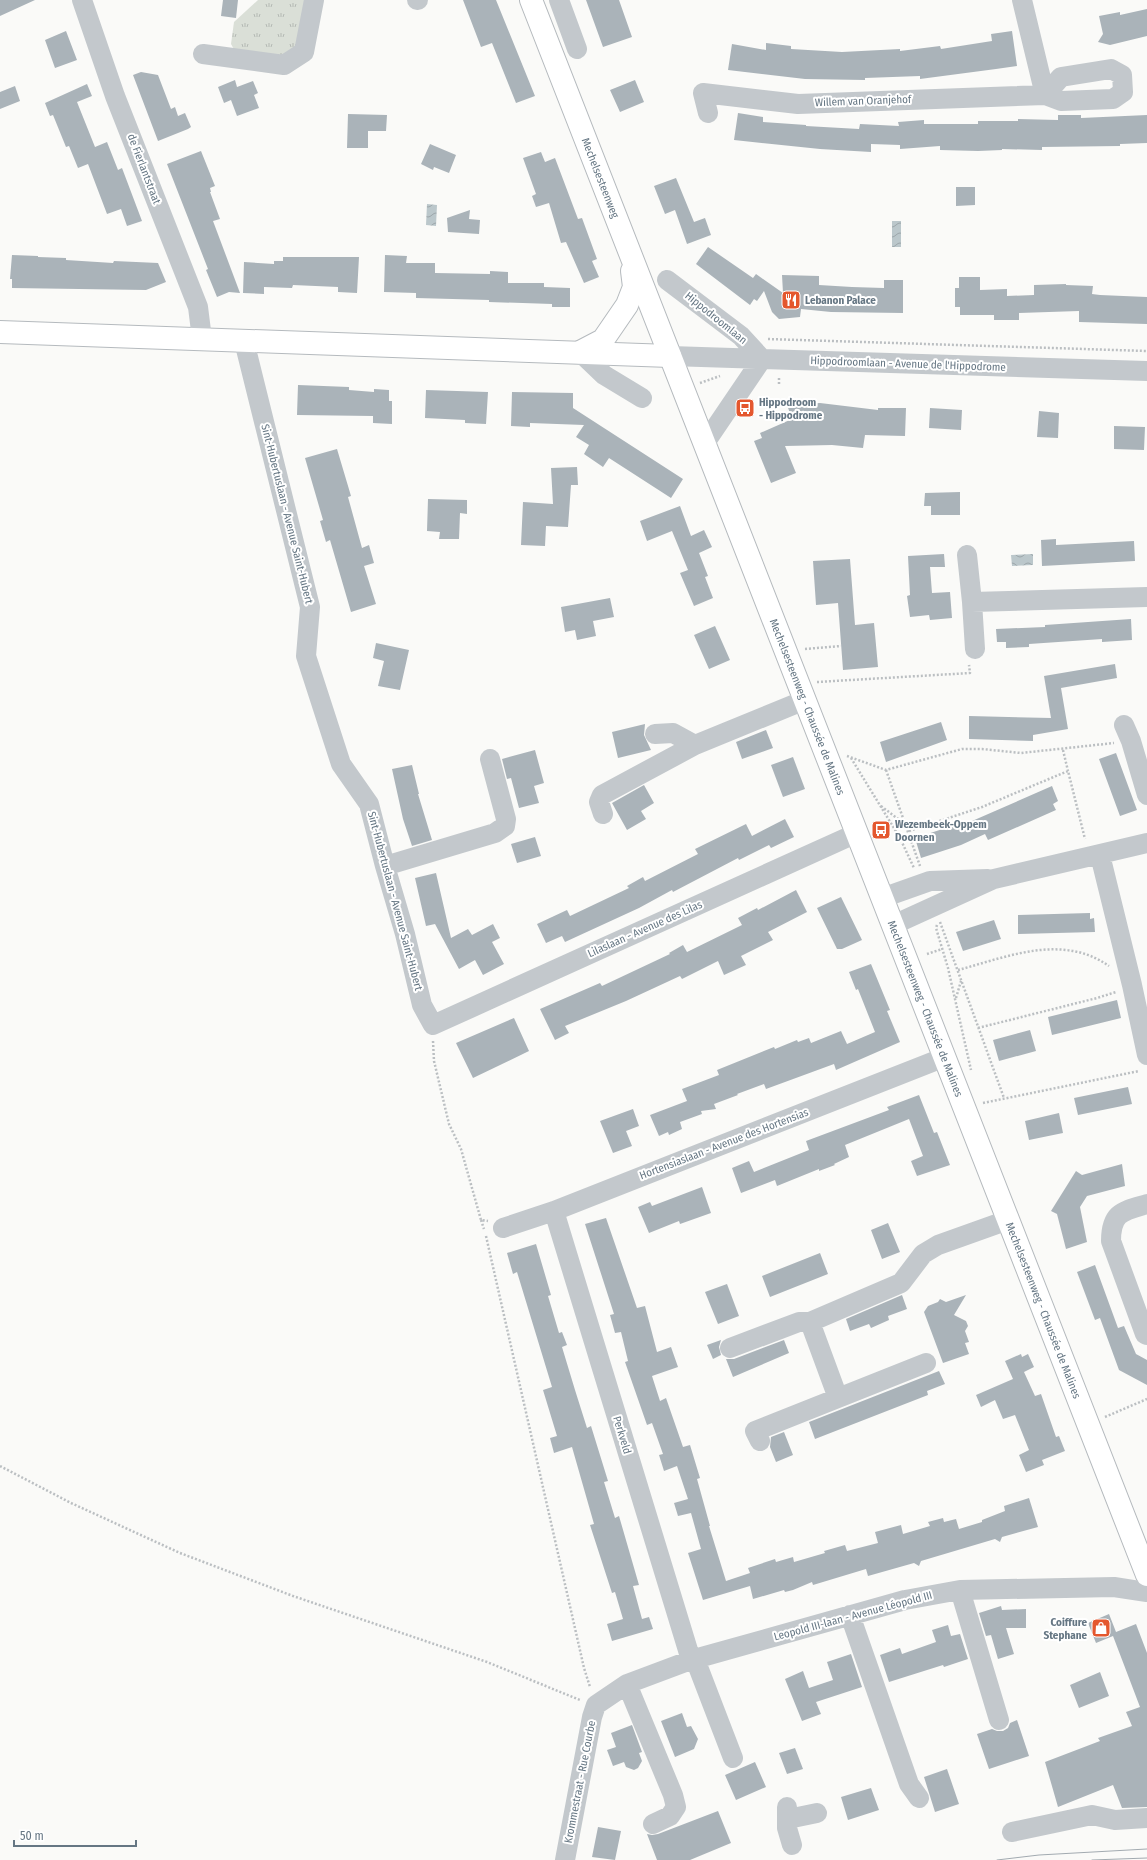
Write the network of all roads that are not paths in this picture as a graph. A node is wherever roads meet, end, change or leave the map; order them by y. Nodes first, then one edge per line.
1 (82, 0) edge
2 (314, 0) edge
3 (531, 0) edge
4 (559, 0) edge
5 (1022, 0) edge
6 (577, 49) dead end
7 (203, 54) dead end
8 (708, 113) dead end
9 (627, 250) junction
10 (667, 280) dead end
11 (0, 332) edge
12 (202, 339) junction
13 (244, 340) junction
14 (580, 352) junction
15 (670, 356) junction
16 (762, 359) junction
17 (1147, 371) edge
18 (642, 398) dead end
19 (705, 443) junction
20 (967, 555) dead end
21 (1147, 597) edge
22 (972, 602) junction
23 (975, 649) road end
24 (802, 691) junction
25 (1128, 733) road end
26 (655, 734) dead end
27 (695, 745) junction
28 (490, 759) dead end
29 (1147, 795) edge
30 (603, 814) dead end
31 (857, 834) junction
32 (1147, 843) edge
33 (1095, 857) junction
34 (385, 866) junction
35 (994, 879) junction
36 (882, 898) junction
37 (893, 925) junction
38 (433, 1025) joint
39 (945, 1057) junction
40 (1143, 1063) edge
41 (1147, 1204) edge
42 (554, 1211) junction
43 (1008, 1220) junction
44 (503, 1228) road end
45 (810, 1322) junction
46 (1147, 1335) edge
47 (730, 1348) dead end
48 (926, 1363) dead end
49 (838, 1398) junction
50 (760, 1441) dead end
51 (1147, 1575) edge
52 (960, 1590) junction
53 (1147, 1592) edge
54 (850, 1615) junction
55 (698, 1658) junction
56 (627, 1684) junction
57 (596, 1705) joint
58 (999, 1720) dead end
59 (738, 1755) dead end
60 (919, 1798) dead end
61 (817, 1813) dead end
62 (1147, 1818) edge
63 (653, 1824) dead end
64 (1012, 1832) dead end
65 (792, 1845) dead end
66 (565, 1860) edge

1 - 12 street, de Fierlantstraat
2 - 7 street
3 - 9 main road, Mechelsesteenweg
4 - 6 street
5 - 8 street, Willem van Oranjehof
9 - 14 main road
9 - 15 main road, Mechelsesteenweg
10 - 16 street, Hippodroomlaan
11 - 12 main road
12 - 13 main road
13 - 14 main road
13 - 34 street, Sint-Hubertuslaan - Avenue Saint-Hubert
14 - 15 main road
14 - 18 street
15 - 16 street, Hippodroomlaan - Avenue de l'Hippodrome
15 - 19 main road, Mechelsesteenweg - Chaussée de Malines
16 - 17 street, Hippodroomlaan - Avenue de l'Hippodrome
16 - 19 street
19 - 24 main road, Mechelsesteenweg - Chaussée de Malines
20 - 22 street
21 - 22 street
22 - 23 street
24 - 27 street
24 - 31 main road, Mechelsesteenweg - Chaussée de Malines
25 - 29 street
26 - 27 street
27 - 30 street
28 - 34 street
31 - 36 main road, Mechelsesteenweg - Chaussée de Malines
31 - 38 street, Lilaslaan - Avenue des Lilas
32 - 33 street
33 - 35 street
33 - 40 street
34 - 38 street, Sint-Hubertuslaan - Avenue Saint-Hubert
35 - 36 street
35 - 37 street
36 - 37 main road, Mechelsesteenweg - Chaussée de Malines
37 - 39 main road, Mechelsesteenweg - Chaussée de Malines
39 - 42 street, Hortensiaslaan - Avenue des Hortensias
39 - 43 main road, Mechelsesteenweg - Chaussée de Malines
41 - 46 street
42 - 44 street, Hortensiaslaan - Avenue des Hortensias
42 - 55 street, Perkveld
43 - 45 street
43 - 51 main road, Mechelsesteenweg - Chaussée de Malines
45 - 47 street
45 - 49 street
48 - 49 street
49 - 50 street
52 - 53 street, Leopold III-laan - Avenue Léopold III
52 - 54 street, Leopold III-laan - Avenue Léopold III
52 - 58 street
54 - 55 street, Leopold III-laan - Avenue Léopold III
54 - 60 street
55 - 56 street, Leopold III-laan - Avenue Léopold III
55 - 59 street, Perkveld
56 - 57 street, Leopold III-laan - Avenue Léopold III
56 - 63 street
57 - 66 street, Krommestraat - Rue Courbe
61 - 65 street
62 - 64 street

